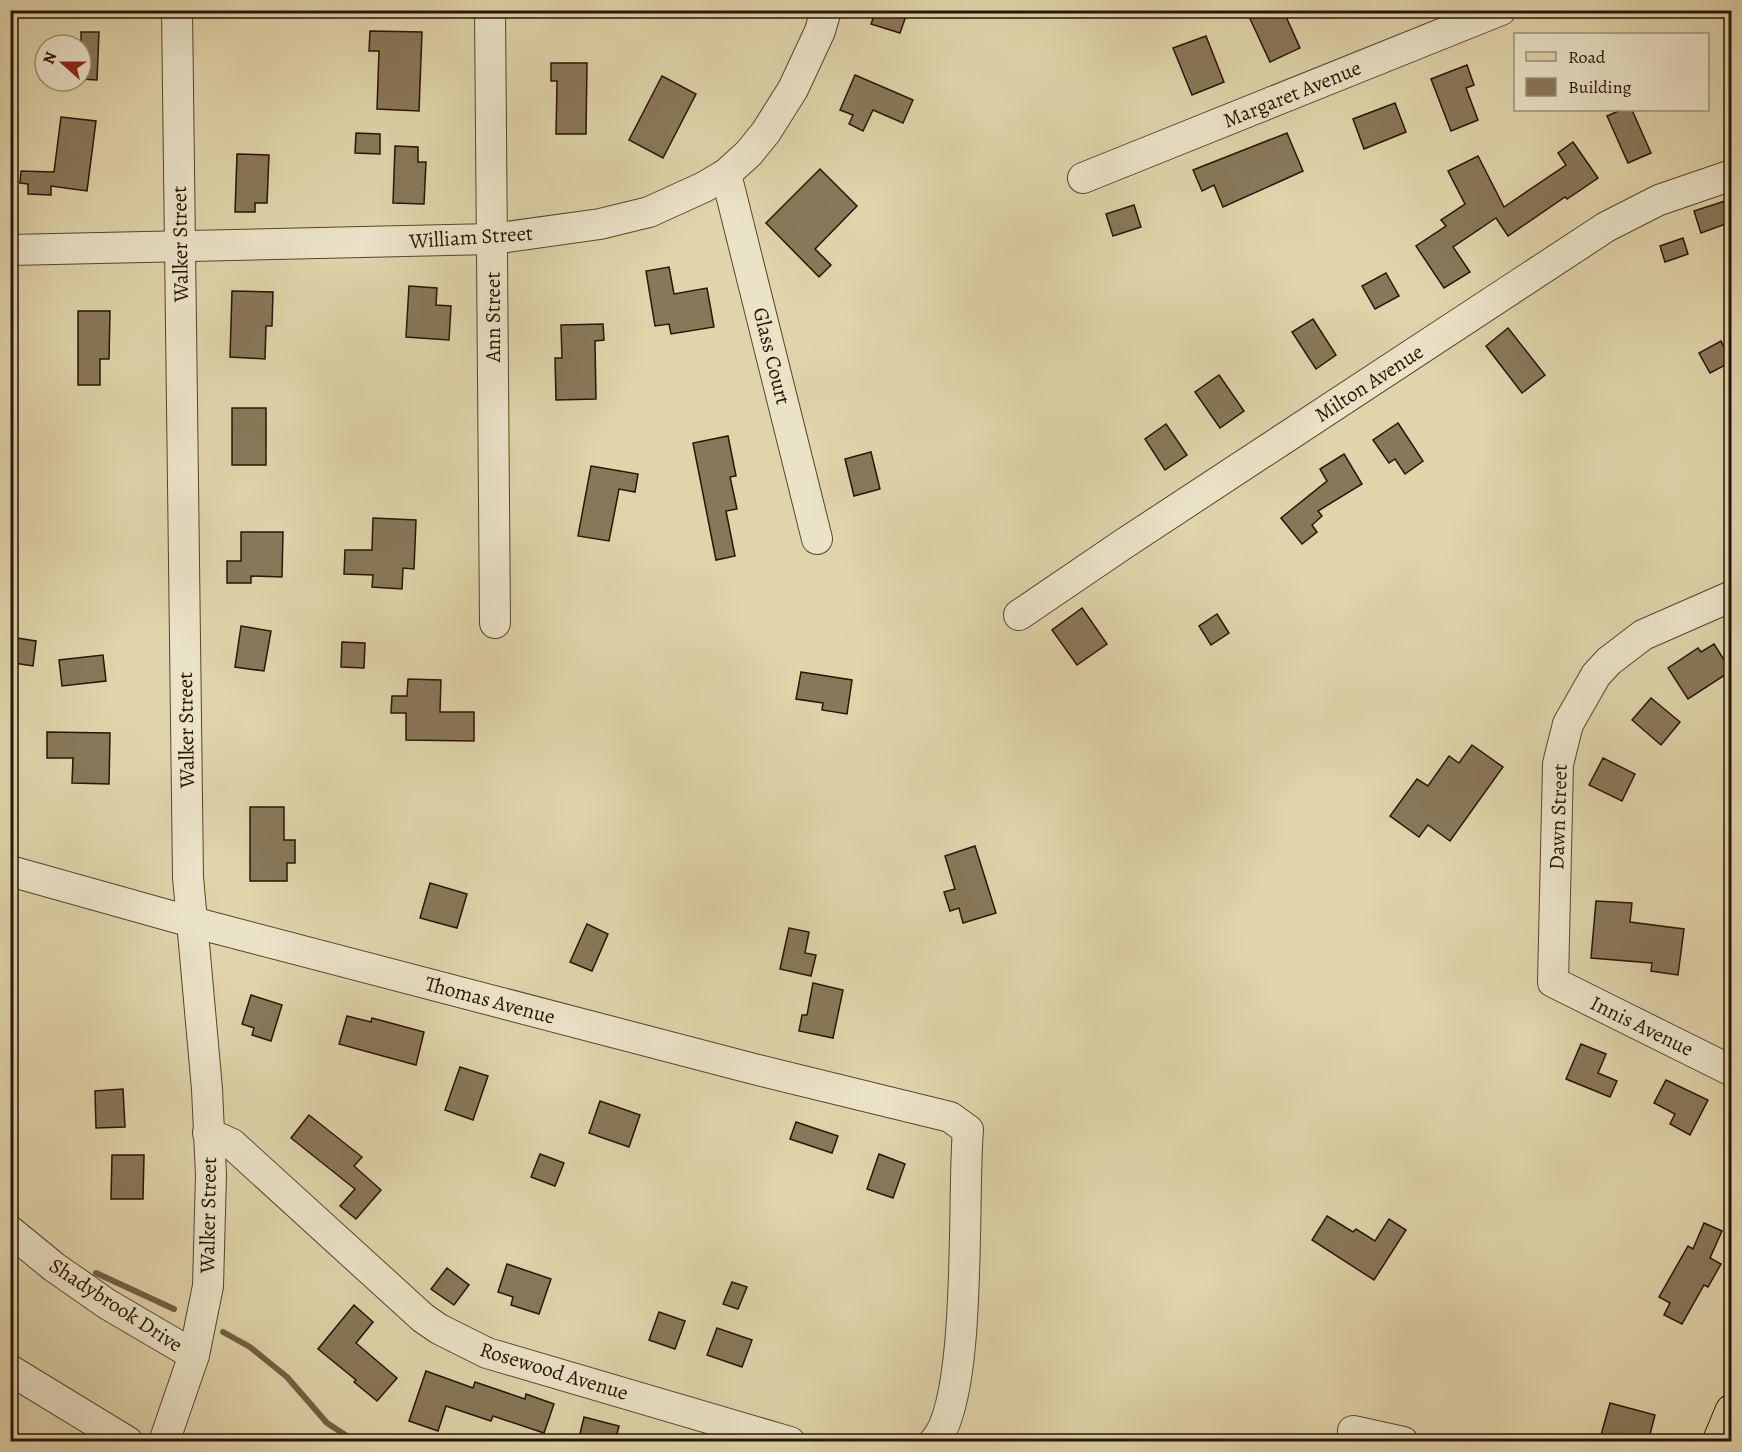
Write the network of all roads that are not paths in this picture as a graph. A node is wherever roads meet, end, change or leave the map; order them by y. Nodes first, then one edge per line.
1 (177, 10) edge
2 (490, 10) edge
3 (825, 10) edge
4 (1501, 10) edge
5 (726, 174) junction
6 (1731, 175) edge
7 (1083, 178) dead end
8 (492, 239) junction
9 (180, 246) junction
10 (10, 250) edge
11 (817, 539) dead end
12 (1731, 596) edge
13 (1019, 615) dead end
14 (495, 623) dead end
15 (10, 871) edge
16 (192, 922) junction
17 (1553, 982) joint
18 (1731, 1071) edge
19 (208, 1133) junction
20 (10, 1231) edge
21 (194, 1355) junction
22 (10, 1370) edge
23 (1731, 1411) edge
24 (1353, 1431) dead end
25 (128, 1442) edge
26 (164, 1442) edge
27 (790, 1442) edge
28 (934, 1442) edge
29 (1403, 1442) edge
30 (1719, 1442) edge

1 - 9 street, Walker Street
2 - 8 street, Ann Street
3 - 5 street, William Street
4 - 7 street, Margaret Avenue
5 - 8 street, William Street
5 - 11 street, Glass Court
6 - 13 street, Milton Avenue
8 - 9 street, William Street
8 - 14 street, Ann Street
9 - 10 street, William Street
9 - 16 street, Walker Street
12 - 17 street, Dawn Street
15 - 16 street, Thomas Avenue
16 - 19 street, Walker Street
16 - 28 street, Thomas Avenue
17 - 18 street, Innis Avenue
19 - 21 street, Walker Street
19 - 27 street, Rosewood Avenue
20 - 21 street, Shadybrook Drive
21 - 26 street, Walker Street
22 - 25 street
23 - 30 main road
24 - 29 street

